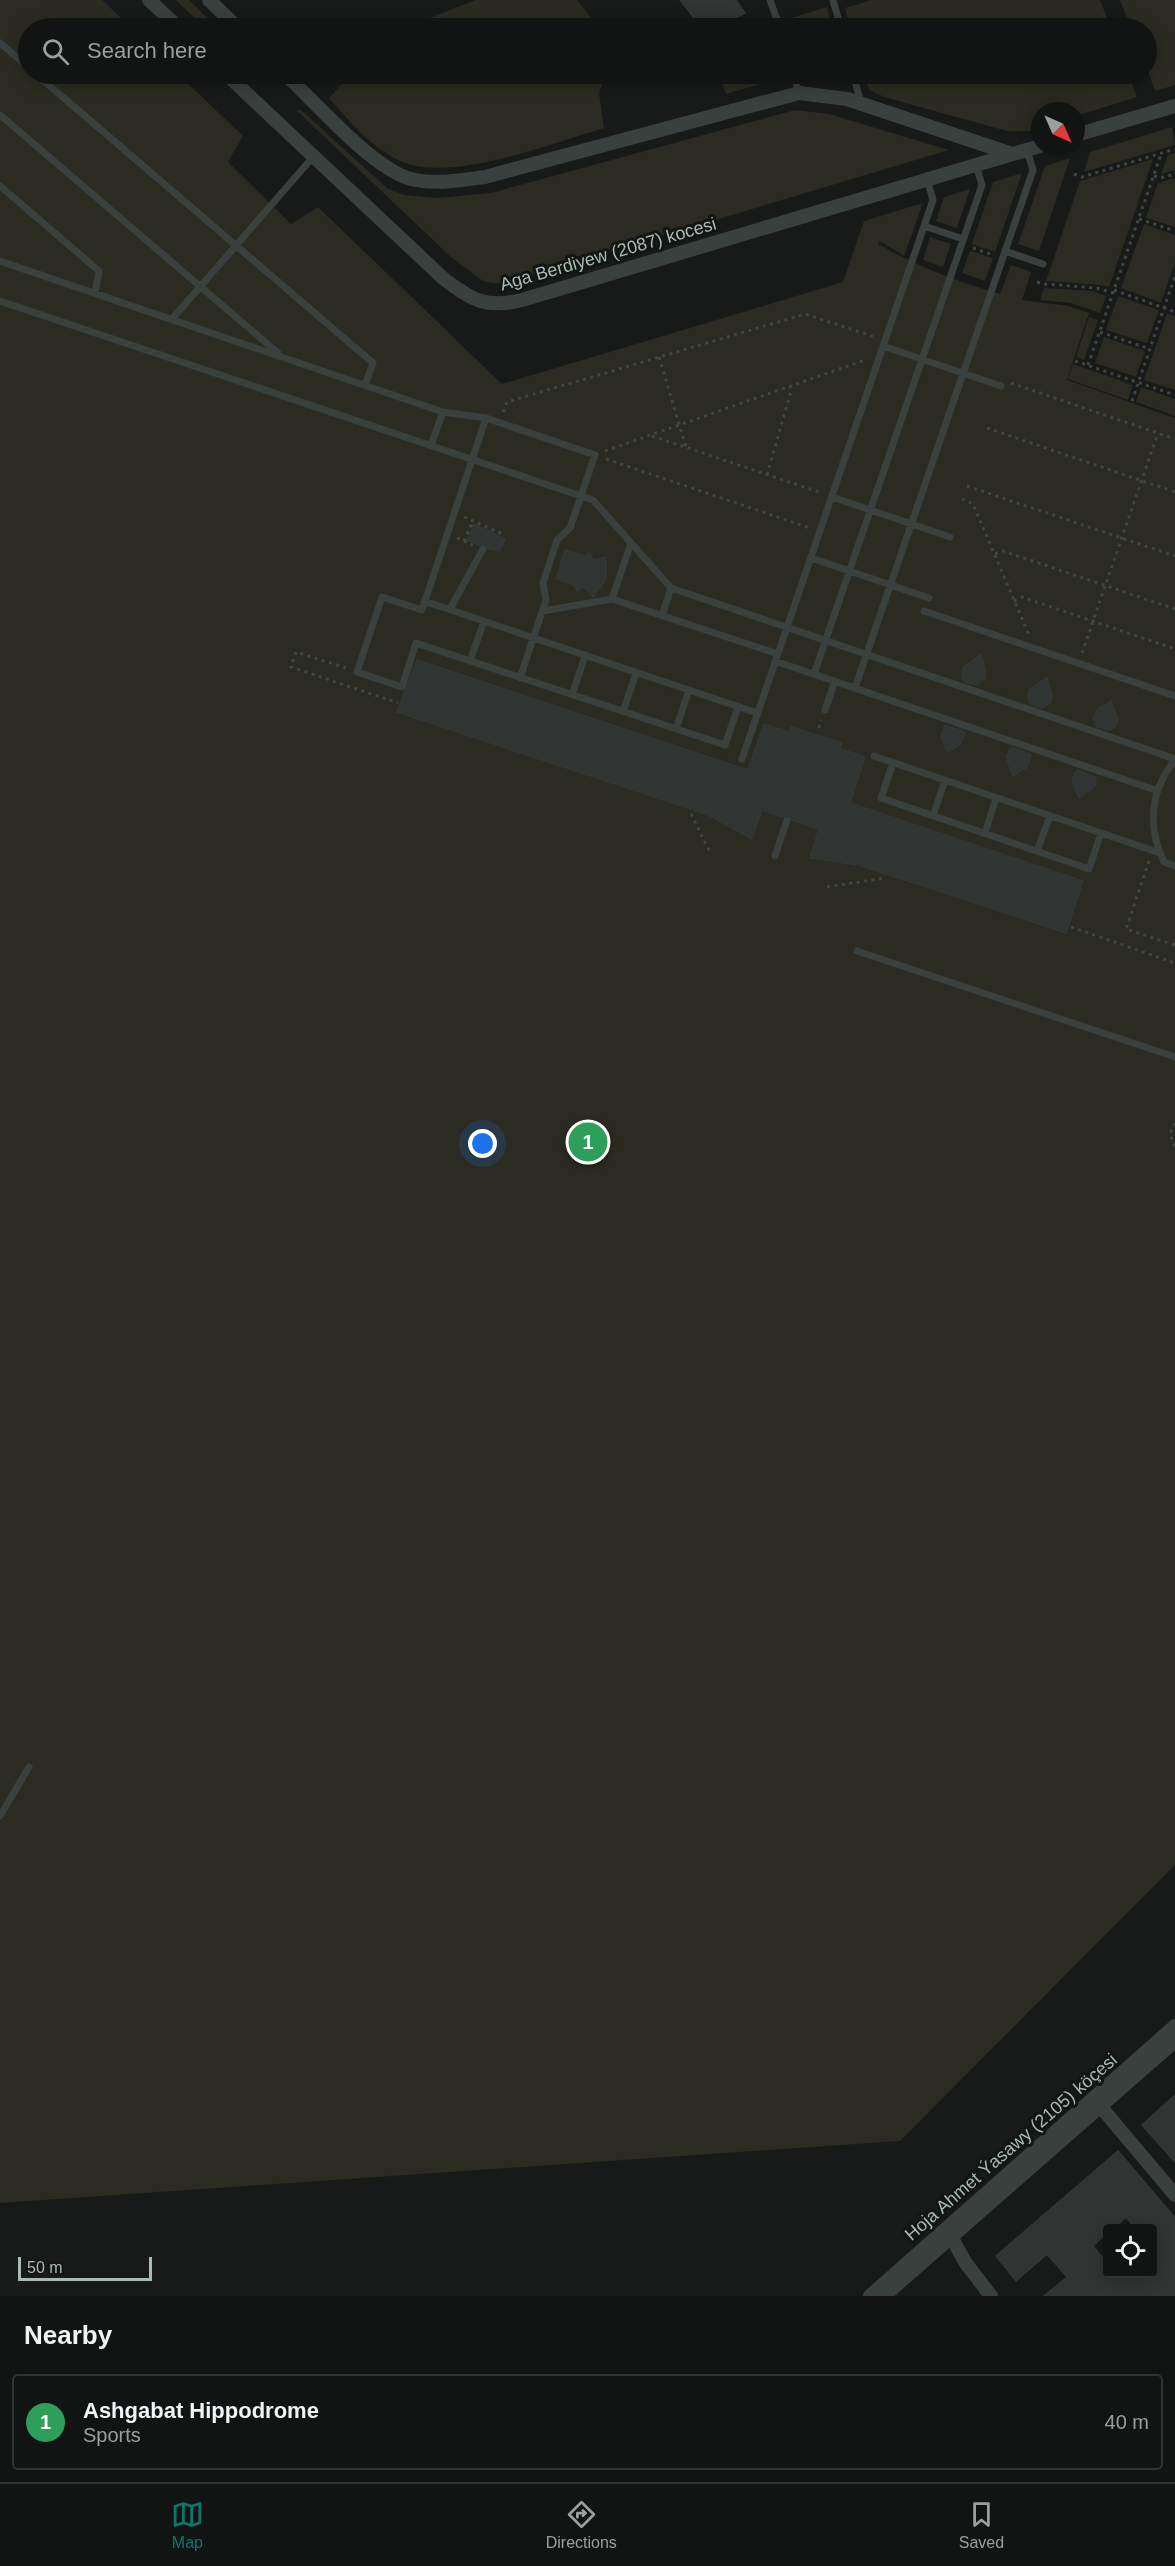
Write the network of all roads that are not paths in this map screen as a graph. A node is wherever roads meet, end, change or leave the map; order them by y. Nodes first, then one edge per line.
1 (149, 0) edge
2 (209, 0) edge
3 (770, 0) edge
4 (833, 0) edge
5 (168, 18) edge
6 (228, 18) edge
7 (776, 18) edge
8 (838, 18) edge
9 (0, 43) edge
10 (18, 58) edge
11 (48, 84) edge
12 (237, 84) edge
13 (295, 84) edge
14 (796, 84) edge
15 (856, 84) edge
16 (799, 93) junction
17 (861, 103) junction
18 (1175, 106) edge
19 (0, 115) edge
20 (1085, 132) edge
21 (1031, 149) edge
22 (1012, 154) junction
23 (313, 156) junction
24 (1034, 156) edge
25 (976, 165) junction
26 (927, 179) junction
27 (0, 186) edge
28 (924, 226) junction
29 (962, 242) junction
30 (236, 245) junction
31 (1004, 255) junction
32 (0, 261) edge
33 (1043, 264) dead end
34 (200, 286) junction
35 (95, 293) junction
36 (0, 301) edge
37 (171, 319) junction
38 (884, 343) junction
39 (282, 357) junction
40 (922, 359) junction
41 (963, 373) junction
42 (1002, 383) road end
43 (365, 385) junction
44 (443, 412) junction
45 (486, 418) junction
46 (431, 446) junction
47 (472, 459) junction
48 (581, 496) junction
49 (832, 496) junction
50 (871, 510) junction
51 (912, 524) junction
52 (950, 537) dead end
53 (631, 543) junction
54 (483, 549) dead end
55 (811, 558) junction
56 (850, 571) junction
57 (891, 585) junction
58 (671, 588) junction
59 (929, 598) dead end
60 (612, 599) junction
61 (424, 601) junction
62 (450, 609) junction
63 (543, 610) junction
64 (924, 611) dead end
65 (662, 616) junction
66 (484, 621) junction
67 (787, 627) junction
68 (534, 637) junction
69 (826, 640) junction
70 (867, 654) junction
71 (585, 656) junction
72 (777, 658) junction
73 (470, 661) junction
74 (636, 673) junction
75 (814, 674) junction
76 (520, 678) junction
77 (835, 681) junction
78 (855, 688) junction
79 (689, 690) junction
80 (572, 695) junction
81 (1175, 696) edge
82 (738, 707) junction
83 (825, 710) dead end
84 (624, 712) junction
85 (758, 713) junction
86 (676, 729) junction
87 (874, 756) dead end
88 (742, 759) dead end
89 (1175, 759) edge
90 (893, 763) junction
91 (945, 780) junction
92 (1158, 791) junction
93 (996, 798) junction
94 (933, 816) junction
95 (1050, 816) junction
96 (787, 820) dead end
97 (984, 833) junction
98 (1101, 833) junction
99 (1037, 851) junction
100 (1157, 852) junction
101 (775, 856) dead end
102 (1175, 866) edge
103 (857, 951) dead end
104 (1175, 1057) edge
105 (29, 1767) dead end
106 (0, 1816) edge
107 (1175, 2026) edge
108 (1175, 2041) edge
109 (1097, 2102) junction
110 (1175, 2195) edge
111 (949, 2232) junction
112 (870, 2296) edge
113 (884, 2296) edge
114 (991, 2296) edge

1 - 5 street
2 - 6 street
3 - 7 lane
4 - 8 lane
9 - 10 lane
11 - 30 lane
12 - 23 street, Aga Berdiyew (2087) kocesi
13 - 16 street
14 - 16 lane
15 - 17 lane
16 - 17 street
17 - 22 street
18 - 20 street
19 - 34 lane
21 - 22 street, Aga Berdiyew (2087) kocesi
22 - 25 street, Aga Berdiyew (2087) kocesi
23 - 26 street, Aga Berdiyew (2087) kocesi
23 - 30 lane
24 - 31 lane
25 - 26 street, Aga Berdiyew (2087) kocesi
25 - 29 lane
26 - 28 lane
27 - 35 lane
28 - 29 lane
28 - 38 lane
29 - 40 lane
30 - 34 lane
30 - 43 lane
31 - 33 lane
31 - 41 lane
32 - 35 lane
34 - 37 lane
34 - 39 lane
35 - 37 lane
36 - 46 lane
37 - 39 lane
38 - 40 lane
38 - 49 lane
39 - 43 lane
40 - 41 lane
40 - 50 lane
41 - 42 lane
41 - 51 lane
43 - 44 lane
44 - 45 lane
44 - 46 lane
45 - 47 lane
45 - 48 lane
46 - 47 lane
47 - 48 lane
47 - 61 lane
48 - 53 lane
48 - 63 lane
49 - 50 lane
49 - 55 lane
50 - 51 lane
50 - 56 lane
51 - 52 lane
51 - 57 lane
53 - 58 lane
53 - 60 lane
54 - 62 lane
55 - 56 lane
55 - 67 lane
56 - 57 lane
56 - 69 lane
57 - 59 lane
57 - 70 lane
58 - 65 lane
58 - 67 lane
60 - 63 lane
60 - 65 lane
61 - 62 lane
61 - 73 lane
62 - 66 lane
63 - 68 lane
64 - 81 lane
65 - 72 lane
66 - 68 lane
66 - 73 lane
67 - 69 lane
67 - 72 lane
68 - 71 lane
68 - 76 lane
69 - 70 lane
69 - 75 lane
70 - 78 lane
70 - 89 lane
71 - 74 lane
71 - 80 lane
72 - 75 lane
72 - 85 lane
73 - 76 lane
74 - 79 lane
74 - 84 lane
75 - 77 lane
76 - 80 lane
77 - 78 lane
77 - 83 lane
78 - 92 lane
79 - 82 lane
79 - 86 lane
80 - 84 lane
82 - 85 lane
82 - 86 lane
84 - 86 lane
85 - 88 lane
87 - 90 lane
89 - 92 lane
90 - 91 lane
90 - 94 lane
91 - 93 lane
91 - 94 lane
92 - 100 lane
93 - 95 lane
93 - 97 lane
94 - 97 lane
95 - 98 lane
95 - 99 lane
96 - 101 lane
97 - 99 lane
98 - 99 lane
98 - 100 lane
100 - 102 lane
103 - 104 lane
105 - 106 lane
107 - 109 street, Hoja Ahmet Ýasawy (2105) köçesi
108 - 109 street, Hoja Ahmet Ýasawy (2105) köçesi
109 - 110 street
109 - 111 street, Hoja Ahmet Ýasawy (2105) köçesi
111 - 112 street, Hoja Ahmet Ýasawy (2105) köçesi
111 - 113 street, Hoja Ahmet Ýasawy (2105) köçesi
111 - 114 street

